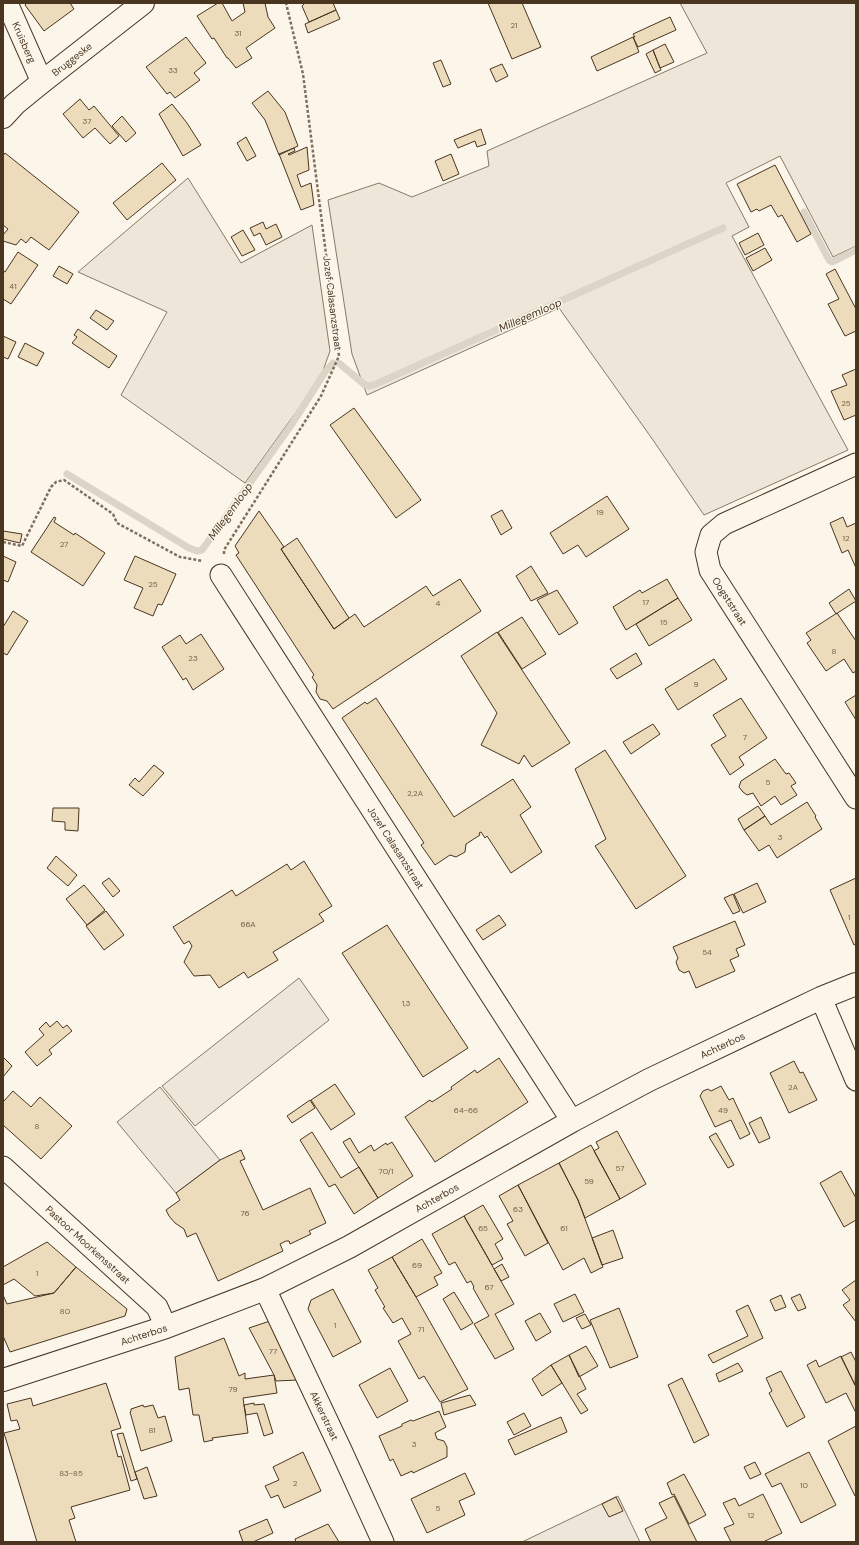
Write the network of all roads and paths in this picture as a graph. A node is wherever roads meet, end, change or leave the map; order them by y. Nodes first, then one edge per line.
1 (7, 3) edge
2 (143, 3) edge
3 (286, 3) edge
4 (42, 82) junction
5 (3, 117) edge
6 (856, 464) edge
7 (3, 542) edge
8 (221, 574) junction
9 (856, 798) edge
10 (856, 984) edge
11 (821, 998) junction
12 (856, 1080) edge
13 (572, 1121) junction
14 (3, 1166) edge
15 (265, 1290) junction
16 (166, 1327) junction
17 (3, 1380) edge
18 (383, 1542) edge

1 - 4 street, Kruisberg
2 - 4 street, Bruggeske
3 - 8 path, Jozef Calasanzstraat
4 - 5 street, Bruggeske
6 - 9 street, Oogststraat
7 - 8 path
8 - 13 street, Jozef Calasanzstraat
10 - 11 street, Achterbos
11 - 12 street
11 - 13 street, Achterbos
13 - 15 street, Achterbos
14 - 16 street, Pastoor Moorkensstraat
15 - 16 street, Achterbos
15 - 18 street, Akkerstraat
16 - 17 street, Achterbos

